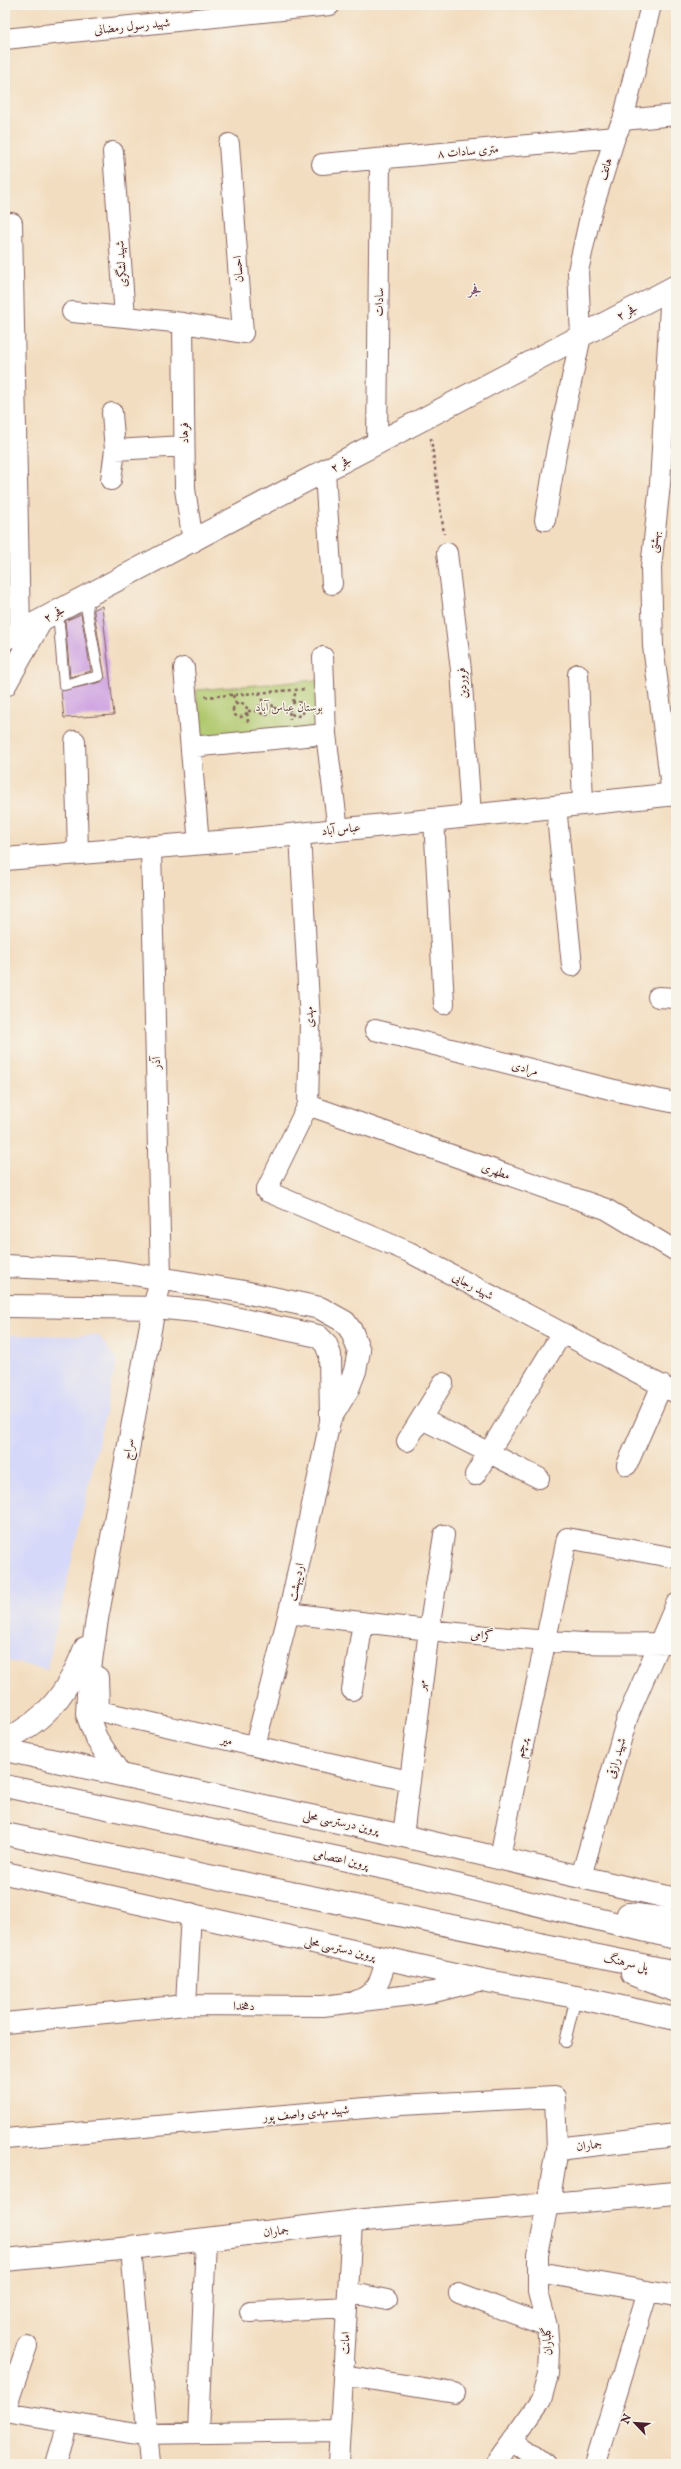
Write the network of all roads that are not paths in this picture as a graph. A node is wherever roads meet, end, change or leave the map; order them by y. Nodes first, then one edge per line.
1 (330, 5) edge
2 (651, 5) edge
3 (5, 39) edge
4 (676, 115) edge
5 (619, 129) junction
6 (229, 144) dead end
7 (113, 152) dead end
8 (380, 159) junction
9 (322, 164) dead end
10 (12, 224) dead end
11 (674, 287) edge
12 (72, 312) dead end
13 (125, 317) junction
14 (183, 323) junction
15 (581, 336) junction
16 (112, 413) dead end
17 (377, 444) junction
18 (184, 446) junction
19 (115, 450) junction
20 (325, 472) junction
21 (111, 480) dead end
22 (545, 520) dead end
23 (193, 542) junction
24 (447, 553) road end
25 (332, 584) dead end
26 (89, 596) junction
27 (49, 616) junction
28 (12, 636) edge
29 (323, 657) dead end
30 (184, 668) dead end
31 (578, 674) dead end
32 (5, 685) edge
33 (326, 734) junction
34 (75, 741) dead end
35 (191, 747) junction
36 (674, 795) edge
37 (584, 803) junction
38 (556, 806) junction
39 (471, 815) junction
40 (434, 819) junction
41 (338, 830) junction
42 (300, 834) junction
43 (199, 844) junction
44 (151, 848) junction
45 (78, 853) junction
46 (5, 859) edge
47 (572, 966) dead end
48 (444, 1004) dead end
49 (375, 1030) dead end
50 (676, 1103) edge
51 (308, 1106) junction
52 (266, 1191) joint
53 (676, 1251) edge
54 (5, 1266) edge
55 (161, 1279) junction
56 (5, 1306) edge
57 (154, 1308) junction
58 (562, 1333) junction
59 (443, 1383) dead end
60 (669, 1389) edge
61 (331, 1417) junction
62 (422, 1419) junction
63 (407, 1441) dead end
64 (488, 1452) junction
65 (627, 1465) dead end
66 (475, 1475) dead end
67 (539, 1478) dead end
68 (444, 1535) dead end
69 (676, 1558) edge
70 (676, 1604) edge
71 (289, 1613) junction
72 (97, 1619) junction
73 (362, 1622) junction
74 (429, 1630) junction
75 (547, 1640) junction
76 (668, 1643) edge
77 (92, 1656) junction
78 (352, 1690) dead end
79 (5, 1740) edge
80 (255, 1746) junction
81 (5, 1750) edge
82 (119, 1773) junction
83 (409, 1781) junction
84 (5, 1786) edge
85 (5, 1834) edge
86 (403, 1836) junction
87 (500, 1858) junction
88 (5, 1873) edge
89 (581, 1876) junction
90 (676, 1899) edge
91 (518, 1900) junction
92 (191, 1914) junction
93 (676, 1920) edge
94 (676, 1938) edge
95 (576, 1952) junction
96 (385, 1958) junction
97 (676, 1972) edge
98 (482, 1980) junction
99 (676, 1991) edge
100 (576, 1997) junction
101 (352, 2003) junction
102 (186, 2005) junction
103 (676, 2019) edge
104 (5, 2023) edge
105 (565, 2042) dead end
106 (676, 2135) edge
107 (5, 2139) edge
108 (558, 2149) junction
109 (676, 2193) edge
110 (548, 2204) junction
111 (352, 2223) junction
112 (206, 2239) junction
113 (131, 2248) junction
114 (5, 2260) edge
115 (538, 2272) junction
116 (648, 2291) junction
117 (459, 2293) dead end
118 (676, 2296) edge
119 (347, 2299) junction
120 (387, 2300) dead end
121 (250, 2312) dead end
122 (547, 2326) junction
123 (27, 2346) dead end
124 (343, 2375) junction
125 (455, 2393) dead end
126 (5, 2411) edge
127 (68, 2423) junction
128 (340, 2431) junction
129 (147, 2433) junction
130 (198, 2433) junction
131 (512, 2440) junction
132 (56, 2464) edge
133 (150, 2464) edge
134 (338, 2464) edge
135 (495, 2464) edge
136 (545, 2464) edge
137 (595, 2464) edge

1 - 3 street, شهید رسول رمضانی
2 - 5 street, هاتف
4 - 5 street, ۸ متری سادات
5 - 8 street, ۸ متری سادات
5 - 15 street, هاتف
6 - 14 street, احسان
7 - 13 street, شهید لشگری
8 - 9 street, ۸ متری سادات
8 - 17 street, سادات
10 - 28 street
11 - 15 street, فجر ۲
11 - 36 street, بهشتی
12 - 13 street
13 - 14 street
14 - 18 street, فرهاد
15 - 17 street, فجر ۲
15 - 22 street, هاتف
16 - 19 street
17 - 20 street, فجر ۲
18 - 19 street
18 - 23 street, فرهاد
19 - 21 street
20 - 23 street, فجر ۲
20 - 25 street
23 - 26 street, فجر ۲
24 - 39 street, فروردین
26 - 27 street, فجر ۲
26 - 27 lane
27 - 28 street, فجر ۲
27 - 32 street
29 - 33 street
30 - 35 street
31 - 37 street
33 - 35 street
33 - 41 street
34 - 45 street
35 - 43 street
36 - 37 street, عباس آباد
37 - 38 street, عباس آباد
38 - 39 street, عباس آباد
38 - 47 street
39 - 40 street, عباس آباد
40 - 41 street, عباس آباد
40 - 48 street
41 - 42 street, عباس آباد
42 - 43 street, عباس آباد
42 - 51 street, مهدی
43 - 44 street, عباس آباد
44 - 45 street, عباس آباد
44 - 55 street, آذر
45 - 46 street, عباس آباد
49 - 50 street, مرادی
51 - 52 street, مهدی
51 - 53 street, مطهری
52 - 58 street, شهید رجایی
54 - 55 street
55 - 57 street, سراج
55 - 61 street
56 - 57 street
57 - 61 street
57 - 72 street, سراج
58 - 60 street, شهید رجایی
58 - 64 street
59 - 62 street
60 - 65 street
61 - 71 street, اردیبهشت
62 - 63 street
62 - 64 street
64 - 66 street
64 - 67 street
68 - 74 street, مهر
69 - 75 street
70 - 76 street, شهید رازقی
71 - 73 street, گرامی
71 - 80 street, اردیبهشت
72 - 77 street, سراج
72 - 79 street, سراج
73 - 74 street, گرامی
73 - 78 street
74 - 75 street, گرامی
74 - 83 street, مهر
75 - 76 street, گرامی
75 - 87 street, پرچم
76 - 89 street, شهید رازقی
77 - 80 street, میر
77 - 82 street, سراج
80 - 83 street, میر
81 - 82 street, پروین درسترسی محلی
82 - 86 street, پروین درسترسی محلی
83 - 86 street, مهر
84 - 91 street, پروین اعتصامی
85 - 95 street
86 - 87 street, پروین درسترسی محلی
87 - 89 street, پروین درسترسی محلی
88 - 92 street, پروین دسترسی محلی
89 - 90 street, پروین درسترسی محلی
91 - 93 street
91 - 94 street, پروین اعتصامی
92 - 96 street, پروین دسترسی محلی
92 - 102 street
95 - 97 street, پل سرهنگ
95 - 99 street
96 - 98 street, پروین دسترسی محلی
96 - 101 street
98 - 100 street, پروین دسترسی محلی
98 - 101 street, دهخدا
100 - 103 street, پروین دسترسی محلی
100 - 105 lane
101 - 102 street, دهخدا
102 - 104 street, دهخدا
106 - 108 street, جماران
107 - 108 street, شهید مهدی واصف پور
108 - 110 street
109 - 110 street, جماران
110 - 111 street, جماران
110 - 115 street, گلباران
111 - 112 street, جماران
111 - 119 street, امانت
112 - 113 street, جماران
112 - 130 street
113 - 114 street, جماران
113 - 129 street
115 - 116 street
115 - 122 street, گلباران
116 - 118 street
116 - 137 street
117 - 122 street
119 - 120 street
119 - 121 street
119 - 124 street, امانت
122 - 131 street, گلباران
123 - 126 street
124 - 125 street
124 - 128 street, امانت
126 - 127 street
127 - 129 street
127 - 132 street
128 - 130 street
128 - 134 street, امانت
129 - 130 street
129 - 133 street
131 - 135 street, گلباران
131 - 136 street

